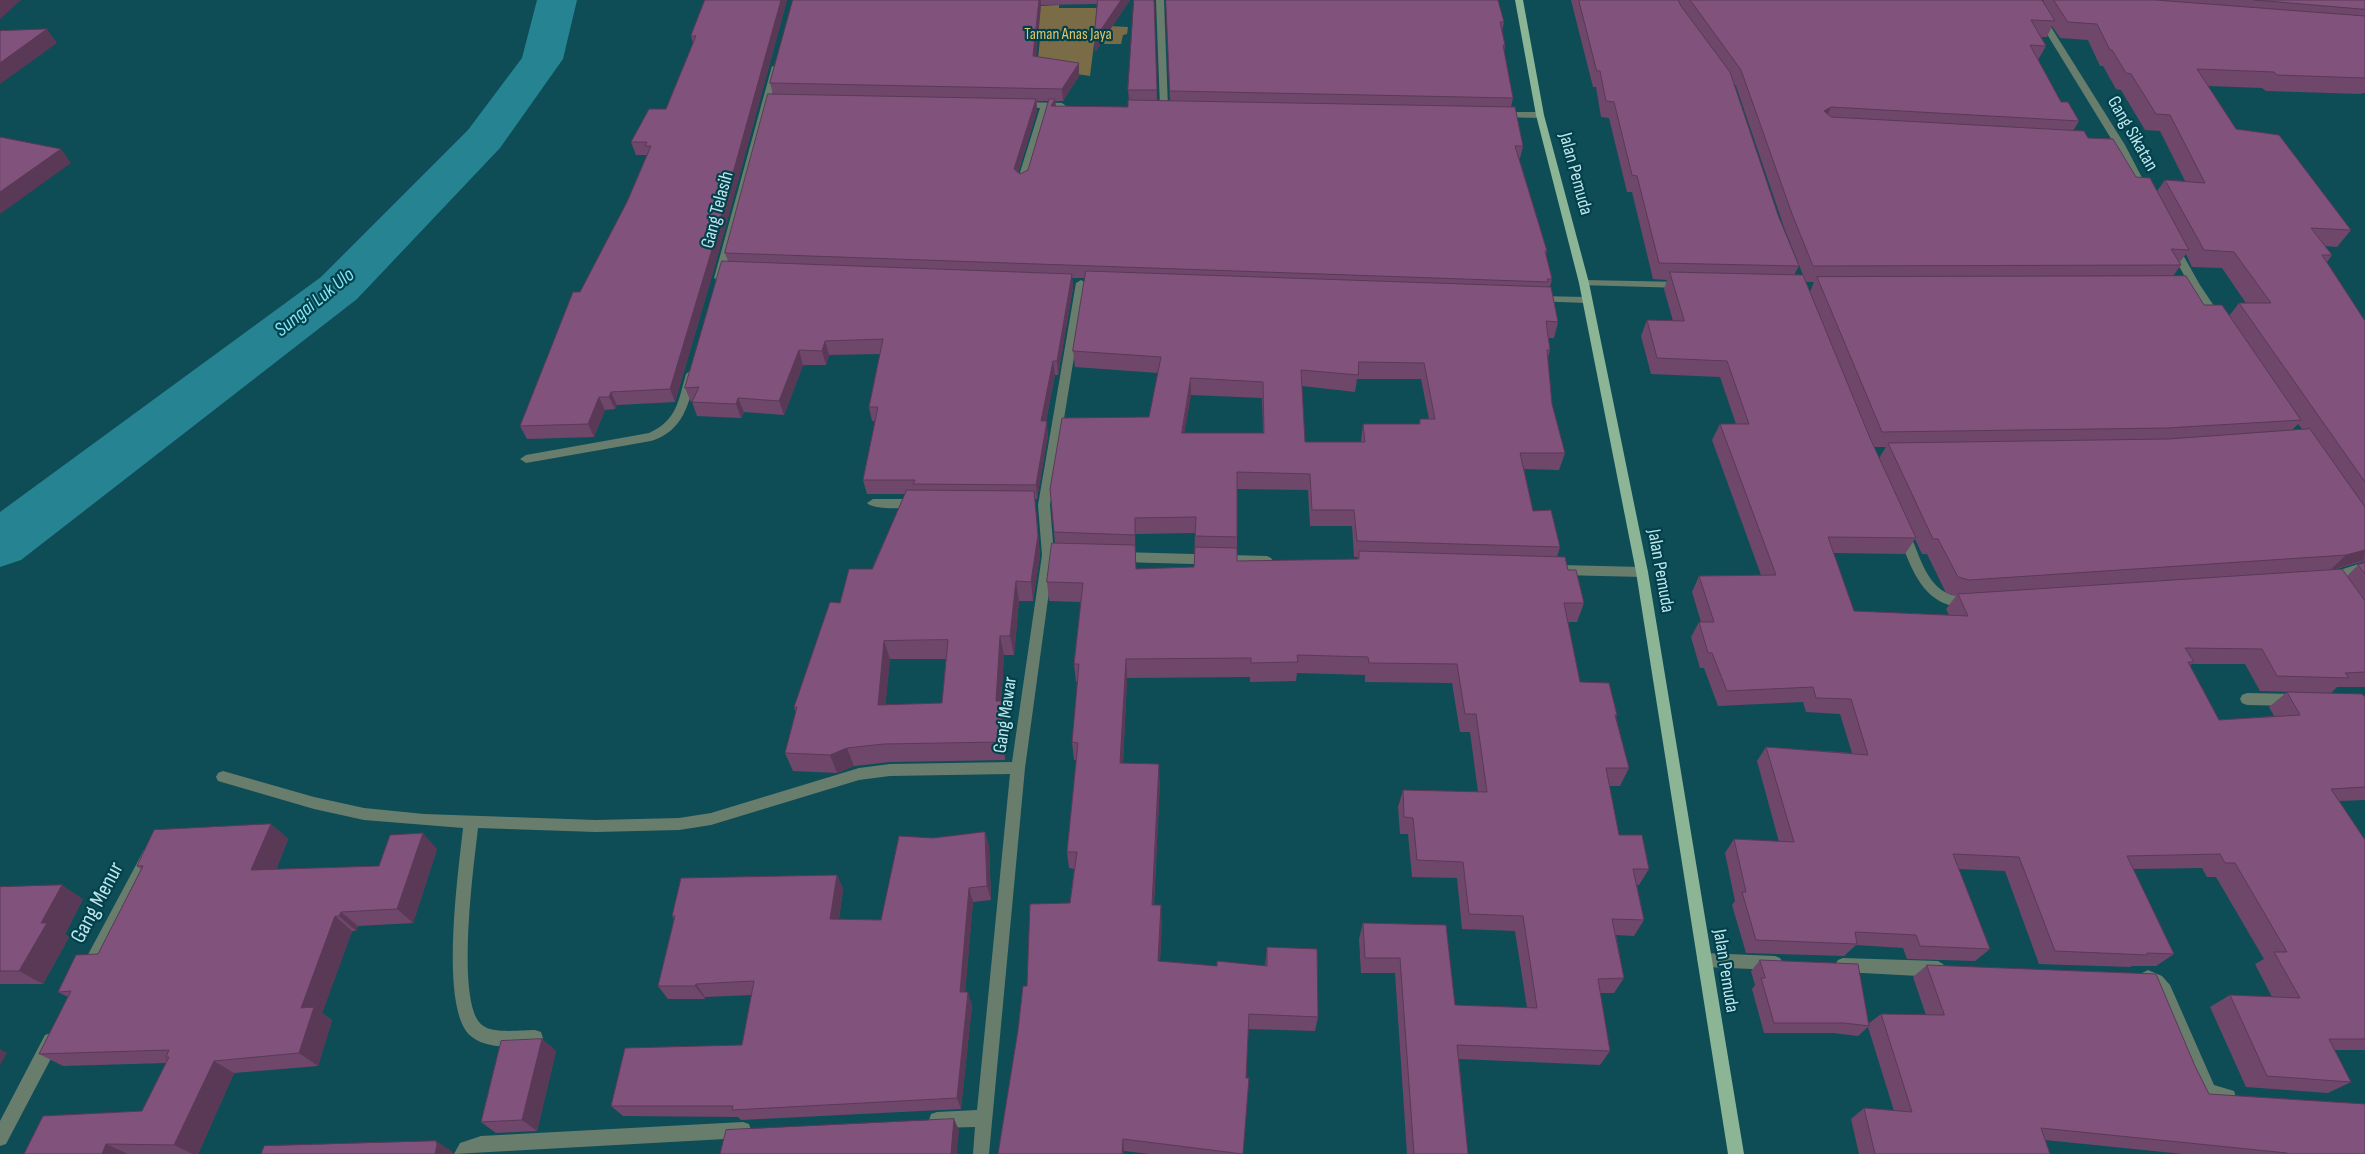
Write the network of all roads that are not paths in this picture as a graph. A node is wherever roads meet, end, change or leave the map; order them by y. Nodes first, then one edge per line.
1 (1160, 0) edge
2 (1519, 0) edge
3 (2031, 2) edge
4 (778, 55) edge
5 (1005, 105) edge
6 (1045, 106) junction
7 (1075, 106) edge
8 (1154, 108) edge
9 (1164, 108) junction
10 (1174, 108) edge
11 (1490, 114) edge
12 (1540, 115) junction
13 (1022, 182) edge
14 (2151, 203) edge
15 (2168, 236) edge
16 (1081, 283) dead end
17 (1584, 283) junction
18 (1693, 285) edge
19 (715, 289) edge
20 (1528, 298) edge
21 (1586, 300) junction
22 (2223, 326) edge
23 (694, 362) edge
24 (526, 459) dead end
25 (873, 503) dead end
26 (930, 503) edge
27 (1900, 524) edge
28 (1107, 557) edge
29 (1276, 562) edge
30 (2365, 567) edge
31 (1543, 569) edge
32 (1642, 572) junction
33 (2340, 592) edge
34 (1977, 602) edge
35 (2247, 699) dead end
36 (2306, 700) edge
37 (1018, 768) junction
38 (223, 777) dead end
39 (471, 822) junction
40 (152, 848) edge
41 (1705, 960) junction
42 (1792, 963) edge
43 (1830, 965) edge
44 (1954, 970) edge
45 (2137, 978) edge
46 (83, 980) edge
47 (60, 1024) edge
48 (535, 1038) edge
49 (2239, 1098) edge
50 (985, 1118) junction
51 (919, 1121) edge
52 (757, 1129) edge
53 (0, 1138) edge
54 (462, 1154) edge
55 (982, 1154) edge
56 (1736, 1154) edge

1 - 9 street
2 - 12 main road, Jalan Pemuda
3 - 14 street, Gang Sikatan
4 - 19 street, Gang Telasih
5 - 6 street
6 - 7 street
6 - 13 street
8 - 9 street
9 - 10 street
11 - 12 street
12 - 17 main road, Jalan Pemuda
15 - 22 street
16 - 37 street, Gang Mawar
17 - 18 street
17 - 21 main road, Jalan Pemuda
20 - 21 street
21 - 32 main road, Jalan Pemuda
23 - 24 street
25 - 26 street
27 - 34 street
28 - 29 street
30 - 33 street
31 - 32 street
32 - 41 main road, Jalan Pemuda
35 - 36 street
37 - 39 street
37 - 50 street, Gang Mawar
38 - 39 street
39 - 48 street
40 - 46 street, Gang Menur
41 - 42 street
41 - 56 main road, Jalan Pemuda
43 - 44 street
45 - 49 street
47 - 53 street
50 - 51 street
50 - 55 street, Gang Mawar
52 - 54 street

